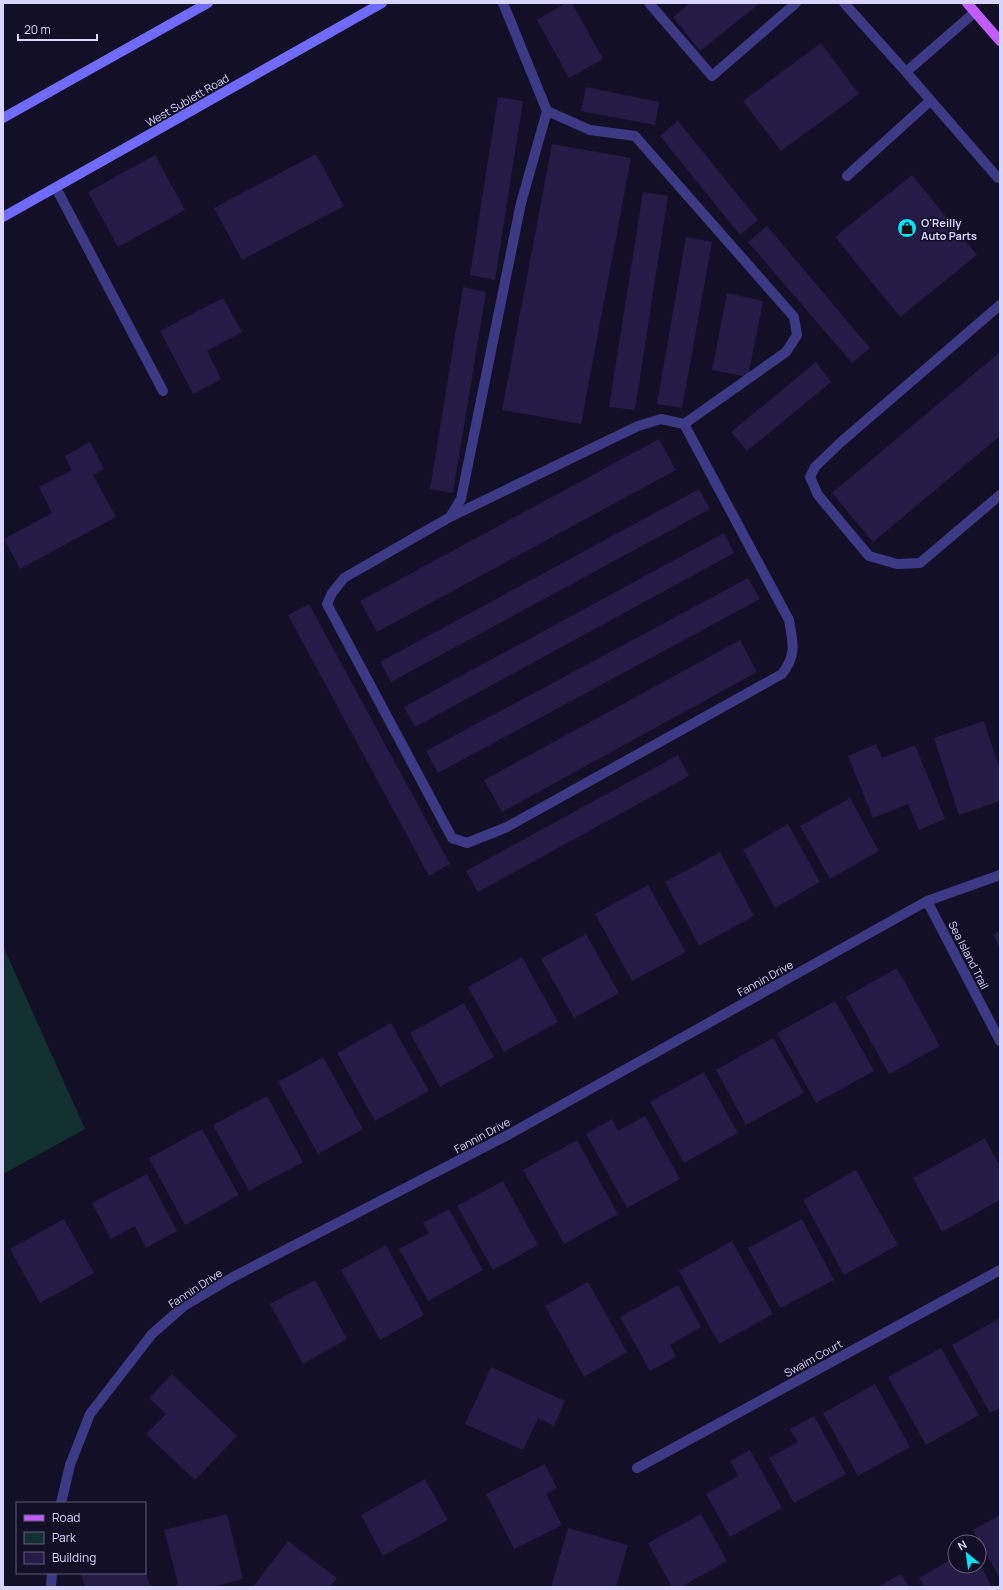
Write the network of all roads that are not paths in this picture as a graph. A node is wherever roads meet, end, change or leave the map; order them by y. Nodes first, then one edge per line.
1 (208, 3) edge
2 (382, 3) edge
3 (503, 3) edge
4 (649, 3) edge
5 (796, 3) edge
6 (844, 3) edge
7 (968, 3) edge
8 (975, 12) junction
9 (1000, 41) edge
10 (906, 72) junction
11 (930, 100) junction
12 (547, 111) junction
13 (3, 118) edge
14 (847, 176) dead end
15 (998, 178) dead end
16 (56, 188) junction
17 (3, 217) edge
18 (1000, 305) edge
19 (162, 391) dead end
20 (684, 424) junction
21 (1000, 495) edge
22 (450, 517) junction
23 (1000, 875) edge
24 (927, 901) junction
25 (1000, 1041) edge
26 (1000, 1270) edge
27 (637, 1468) dead end
28 (61, 1502) edge
29 (52, 1574) edge
30 (51, 1587) edge

1 - 13 main road
2 - 16 main road, West Sublett Road
3 - 12 street
4 - 5 street
6 - 10 street
7 - 8 main road
8 - 9 main road
8 - 10 street
10 - 11 street
11 - 14 street
11 - 15 street
12 - 20 street
12 - 22 street
16 - 17 main road, West Sublett Road
16 - 19 street
18 - 21 street
20 - 22 street
20 - 22 street
23 - 24 street, Fannin Drive
24 - 25 street, Sea Island Trail
24 - 28 street, Fannin Drive
26 - 27 street, Swaim Court
29 - 30 street

